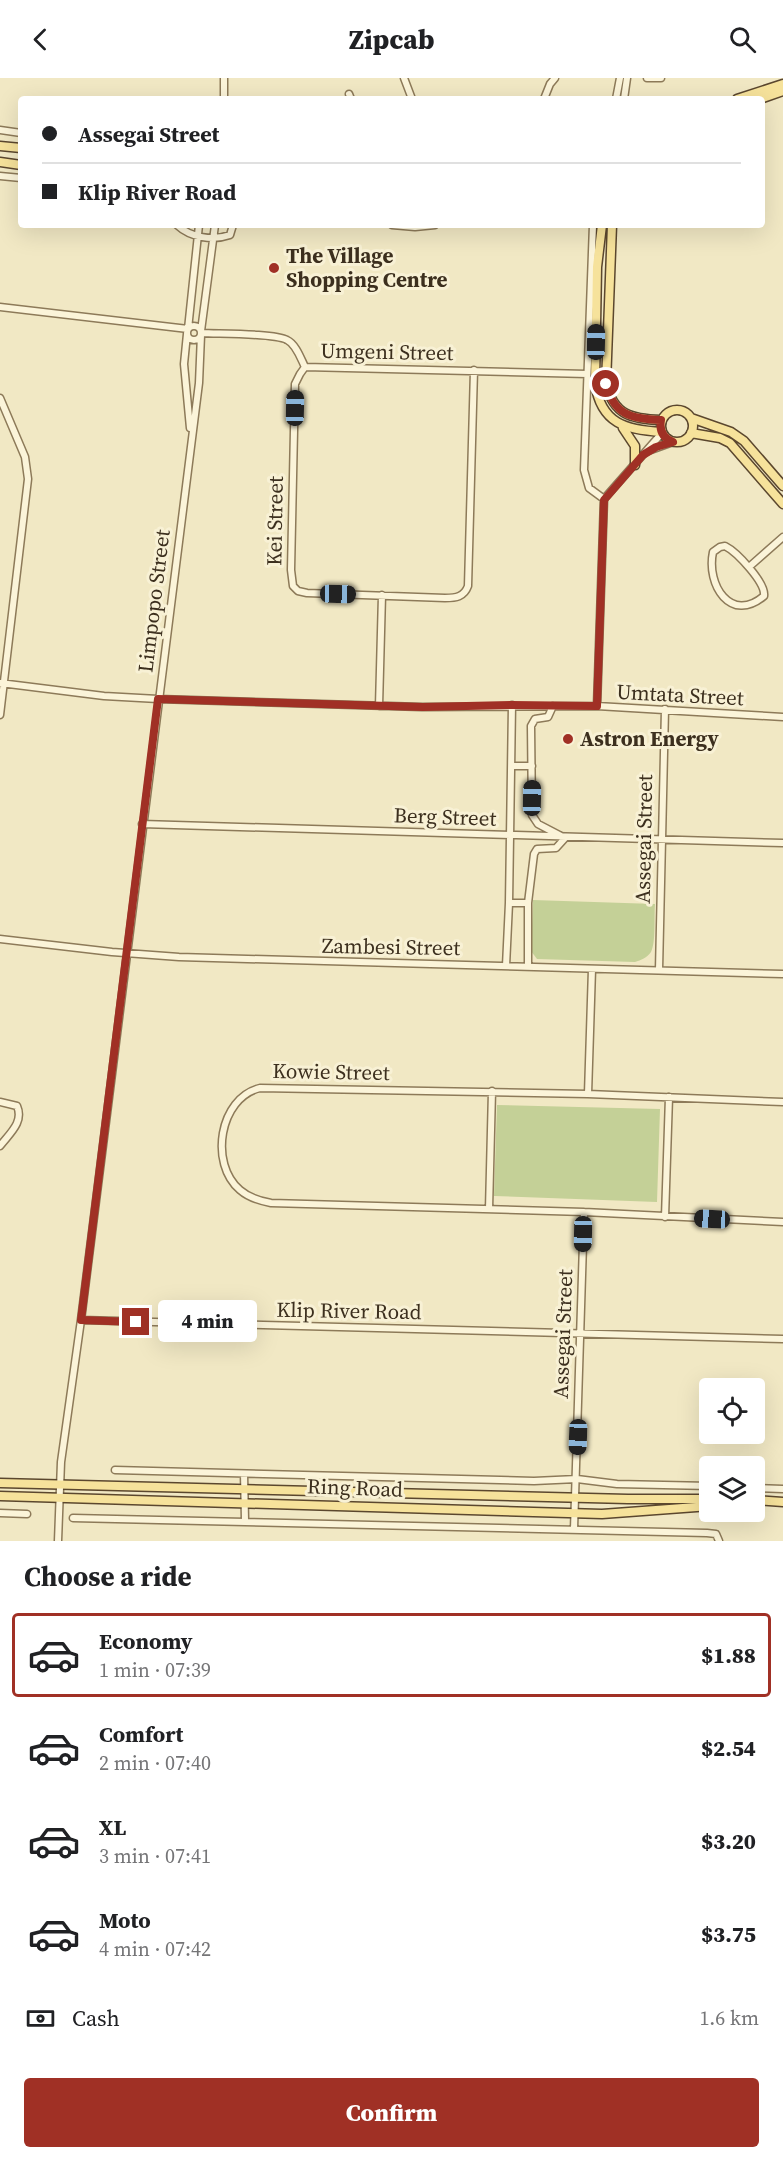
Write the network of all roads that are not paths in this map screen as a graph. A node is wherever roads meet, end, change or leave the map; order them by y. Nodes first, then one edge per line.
1 (224, 78) edge
2 (404, 78) edge
3 (555, 78) edge
4 (620, 78) edge
5 (627, 78) edge
6 (647, 78) edge
7 (661, 78) edge
8 (783, 84) edge
9 (783, 91) edge
10 (224, 96) edge
11 (411, 96) edge
12 (546, 96) edge
13 (617, 96) edge
14 (624, 96) edge
15 (746, 96) edge
16 (765, 97) edge
17 (0, 130) edge
18 (18, 133) edge
19 (0, 146) edge
20 (18, 148) edge
21 (0, 162) edge
22 (18, 165) edge
23 (0, 176) edge
24 (18, 178) edge
25 (183, 228) edge
26 (199, 228) edge
27 (215, 228) edge
28 (232, 228) edge
29 (593, 228) edge
30 (602, 228) edge
31 (612, 228) edge
32 (198, 236) junction
33 (214, 238) junction
34 (0, 307) edge
35 (188, 332) junction
36 (201, 333) junction
37 (305, 367) junction
38 (474, 370) junction
39 (587, 374) junction
40 (0, 398) edge
41 (691, 417) junction
42 (661, 420) junction
43 (620, 425) junction
44 (662, 433) junction
45 (691, 433) junction
46 (191, 437) junction
47 (673, 442) junction
48 (643, 455) junction
49 (635, 465) junction
50 (783, 486) edge
51 (604, 500) junction
52 (783, 504) edge
53 (783, 537) edge
54 (748, 567) junction
55 (382, 596) junction
56 (2, 684) edge
57 (158, 699) junction
58 (512, 705) junction
59 (553, 705) junction
60 (379, 706) junction
61 (597, 706) junction
62 (665, 709) junction
63 (0, 715) edge
64 (783, 717) edge
65 (512, 766) junction
66 (532, 766) junction
67 (142, 824) junction
68 (510, 836) junction
69 (565, 837) junction
70 (662, 839) junction
71 (783, 843) edge
72 (510, 903) junction
73 (528, 903) junction
74 (0, 939) edge
75 (127, 954) junction
76 (506, 966) junction
77 (528, 966) junction
78 (592, 969) junction
79 (659, 970) junction
80 (783, 974) edge
81 (492, 1091) junction
82 (588, 1094) junction
83 (669, 1097) junction
84 (0, 1102) edge
85 (783, 1102) edge
86 (0, 1146) edge
87 (489, 1209) junction
88 (584, 1212) junction
89 (665, 1217) junction
90 (783, 1222) edge
91 (81, 1320) junction
92 (580, 1334) junction
93 (783, 1339) edge
94 (115, 1470) dead end
95 (244, 1474) junction
96 (577, 1479) junction
97 (0, 1483) edge
98 (59, 1484) junction
99 (699, 1486) edge
100 (245, 1488) junction
101 (765, 1488) edge
102 (783, 1489) edge
103 (0, 1496) edge
104 (59, 1498) junction
105 (575, 1498) junction
106 (699, 1499) edge
107 (245, 1503) junction
108 (699, 1507) edge
109 (0, 1513) edge
110 (574, 1513) junction
111 (27, 1514) dead end
112 (73, 1518) dead end
113 (244, 1520) junction
114 (574, 1530) junction
115 (58, 1541) edge
116 (719, 1541) edge

1 - 10 street
2 - 11 street
3 - 12 street
4 - 13 street
5 - 14 street
6 - 7 street
8 - 15 main road
9 - 16 main road
17 - 18 street
19 - 20 main road
21 - 22 main road
23 - 24 street
25 - 32 street
26 - 32 street, Limpopo Street
27 - 33 street, Limpopo Street
28 - 33 street
29 - 39 street
30 - 43 main road
31 - 42 main road
32 - 33 street
32 - 35 street, Limpopo Street
33 - 36 street, Limpopo Street
34 - 35 street
35 - 36 street
35 - 36 street
35 - 46 street, Limpopo Street
36 - 37 street, Umgeni Street
36 - 46 street, Limpopo Street
37 - 38 street, Umgeni Street
37 - 55 street, Kei Street
38 - 39 street, Umgeni Street
38 - 55 street, Kei Street
39 - 51 street
40 - 56 street
41 - 42 main road
41 - 45 main road
41 - 50 main road
42 - 44 main road
43 - 44 main road
43 - 49 main road
44 - 47 main road
44 - 48 street
45 - 47 main road
45 - 52 main road
46 - 57 street, Limpopo Street
47 - 48 street
48 - 49 street
49 - 51 street
51 - 61 street
53 - 54 street
54 - 54 street
55 - 60 street
56 - 57 street, Umtata Street
56 - 63 street
57 - 60 street, Umtata Street
57 - 67 street, Limpopo Street
58 - 59 street, Umtata Street
58 - 60 street, Umtata Street
58 - 65 street
59 - 61 street, Umtata Street
59 - 66 street
61 - 62 street, Umtata Street
62 - 64 street, Umtata Street
62 - 70 street, Assegai Street
65 - 66 street
65 - 68 street
66 - 69 street
67 - 68 street, Berg Street
67 - 75 street, Limpopo Street
68 - 69 street, Berg Street
68 - 72 street
69 - 70 street, Berg Street
69 - 73 street
70 - 71 street, Berg Street
70 - 79 street, Assegai Street
72 - 73 street
72 - 76 street
73 - 77 street
74 - 75 street, Zambesi Street
75 - 76 street, Zambesi Street
75 - 91 street, Limpopo Street
76 - 77 street, Zambesi Street
77 - 78 street, Zambesi Street
78 - 79 street, Zambesi Street
78 - 82 street
79 - 80 street, Zambesi Street
81 - 82 street, Kowie Street
81 - 87 street
81 - 87 street, Kowie Street
82 - 83 street, Kowie Street
83 - 85 street, Kowie Street
83 - 89 street
84 - 86 street
87 - 88 street, Kowie Street
88 - 89 street, Kowie Street
88 - 92 street, Assegai Street
89 - 90 street, Kowie Street
91 - 92 street, Klip River Road
91 - 98 street, Limpopo Street
92 - 93 street, Klip River Road
92 - 96 street, Assegai Street
94 - 95 street, Ring Road
95 - 96 street, Ring Road
95 - 100 street
96 - 99 street, Ring Road
96 - 105 street, Assegai Street
97 - 98 main road, Ring Road
98 - 100 main road, Ring Road
98 - 104 street, Limpopo Street
100 - 105 main road, Ring Road
100 - 107 street
101 - 102 street
103 - 104 main road, Ring Road
104 - 107 main road, Ring Road
104 - 115 street, Limpopo Street
105 - 106 main road, Ring Road
105 - 110 street, Assegai Street
107 - 110 main road, Ring Road
107 - 113 street
108 - 110 main road, Ring Road
109 - 111 street
110 - 114 street, Assegai Street
112 - 113 street, Ring Road
113 - 114 street, Ring Road
114 - 116 street, Ring Road

